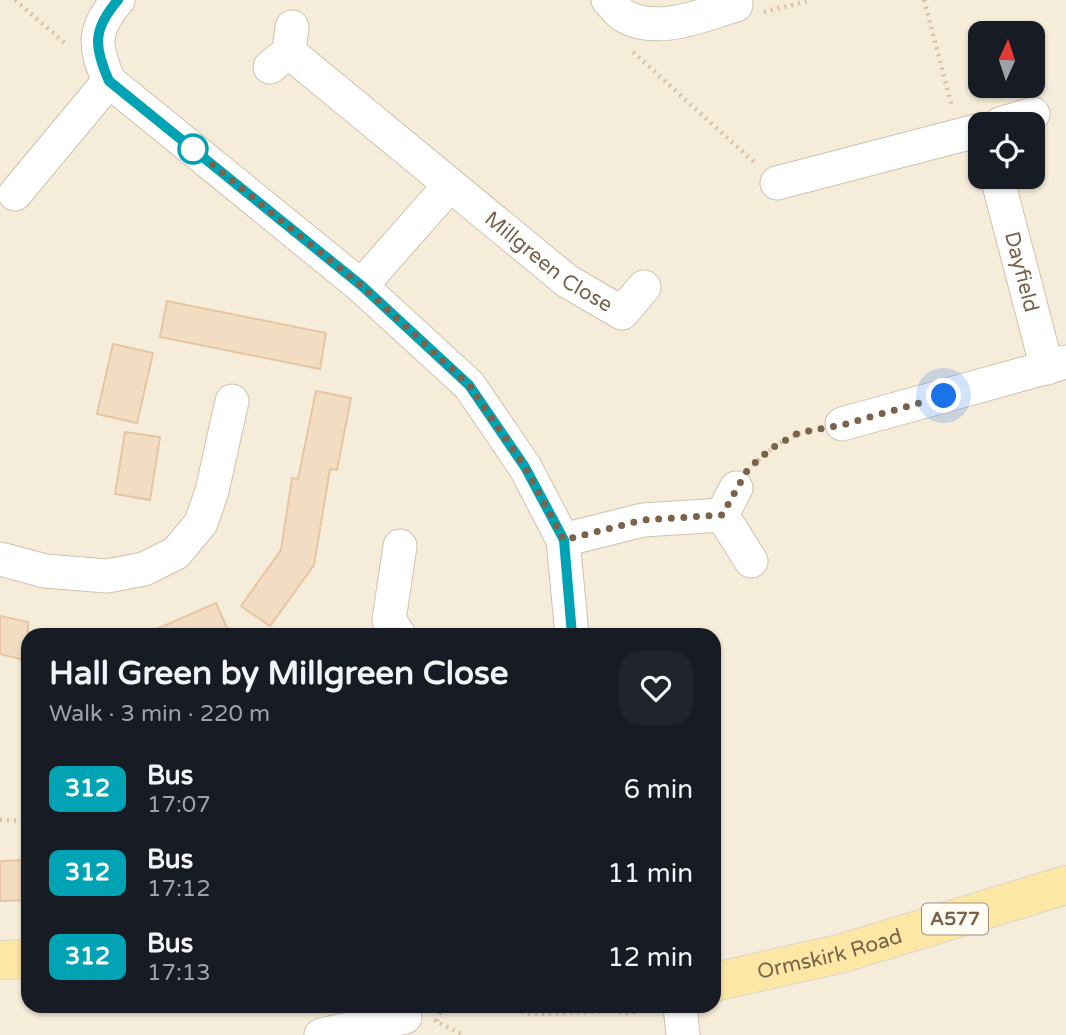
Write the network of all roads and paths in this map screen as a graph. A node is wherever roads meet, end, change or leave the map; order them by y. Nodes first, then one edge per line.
1 (15, 0) edge
2 (118, 0) edge
3 (810, 0) edge
4 (924, 0) edge
5 (736, 5) joint
6 (615, 8) edge
7 (70, 47) dead end
8 (284, 49) dead end
9 (109, 81) junction
10 (968, 127) edge
11 (968, 134) edge
12 (777, 183) joint
13 (450, 186) junction
14 (1001, 189) edge
15 (15, 194) dead end
16 (362, 286) junction
17 (645, 287) dead end
18 (1057, 365) edge
19 (232, 401) dead end
20 (842, 425) joint
21 (729, 502) junction
22 (564, 540) junction
23 (400, 546) dead end
24 (0, 558) edge
25 (751, 561) dead end
26 (392, 628) edge
27 (571, 628) edge
28 (0, 820) edge
29 (21, 821) edge
30 (1066, 885) edge
31 (21, 959) edge
32 (0, 960) edge
33 (721, 980) edge
34 (441, 1013) edge
35 (528, 1013) edge
36 (560, 1013) edge
37 (681, 1013) edge
38 (405, 1017) dead end
39 (439, 1018) dead end
40 (321, 1035) edge
41 (684, 1035) edge

1 - 7 path
2 - 9 street
3 - 5 path
4 - 10 path
5 - 6 street
6 - 12 path
8 - 13 street, Millgreen Close
9 - 15 street
9 - 16 street
11 - 12 street
13 - 16 street
13 - 17 street, Millgreen Close
14 - 18 street, Dayfield
16 - 22 street
18 - 20 street
19 - 24 street
20 - 21 path
21 - 22 street
21 - 25 street
22 - 27 street
23 - 26 street
28 - 29 path
30 - 33 main road, Ormskirk Road / A577
31 - 32 main road
34 - 39 path
35 - 36 path
37 - 41 street
38 - 40 street

